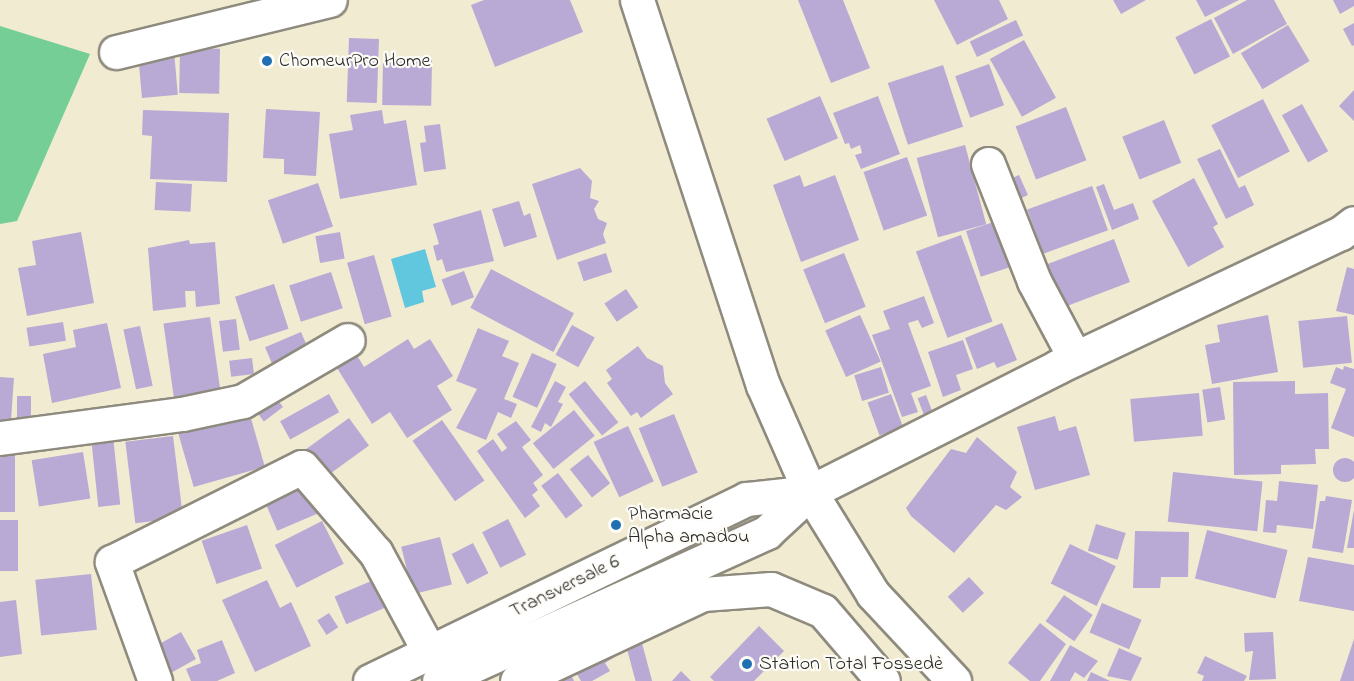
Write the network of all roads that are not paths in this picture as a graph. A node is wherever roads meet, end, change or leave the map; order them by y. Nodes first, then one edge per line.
1 (330, 0) edge
2 (637, 0) edge
3 (116, 52) dead end
4 (988, 164) dead end
5 (1350, 232) edge
6 (348, 340) dead end
7 (1075, 358) junction
8 (0, 438) edge
9 (810, 492) junction
10 (434, 667) edge
11 (155, 681) edge
12 (370, 681) edge
13 (517, 681) edge
14 (883, 681) edge
15 (954, 681) edge

1 - 3 street
2 - 9 street
4 - 7 street
5 - 7 street
6 - 8 street
7 - 9 street
9 - 10 street, Transversale 6
9 - 15 street
10 - 11 street
10 - 12 street, Transversale 6
13 - 14 street

